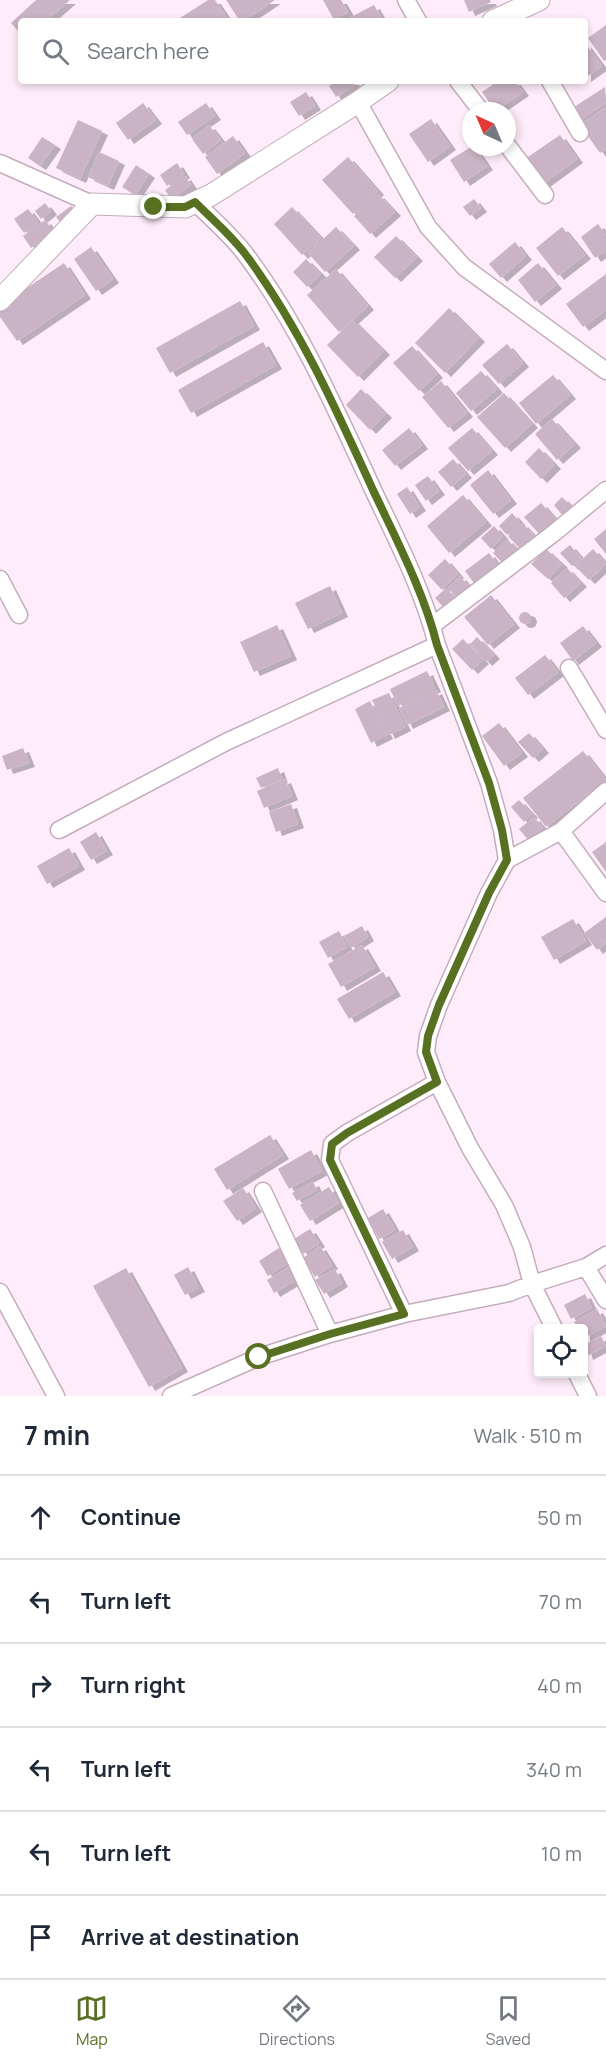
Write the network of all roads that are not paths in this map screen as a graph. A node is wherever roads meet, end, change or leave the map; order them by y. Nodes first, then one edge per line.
1 (406, 0) edge
2 (539, 0) edge
3 (416, 18) edge
4 (507, 18) edge
5 (384, 84) edge
6 (460, 84) edge
7 (552, 84) edge
8 (358, 102) junction
9 (474, 102) edge
10 (580, 133) dead end
11 (515, 156) edge
12 (0, 163) edge
13 (545, 195) dead end
14 (195, 202) junction
15 (92, 204) junction
16 (0, 300) edge
17 (606, 371) edge
18 (606, 490) edge
19 (0, 579) edge
20 (19, 615) dead end
21 (433, 625) junction
22 (437, 645) junction
23 (569, 668) dead end
24 (606, 730) edge
25 (606, 791) edge
26 (59, 830) dead end
27 (561, 831) junction
28 (507, 860) junction
29 (606, 894) edge
30 (437, 1082) junction
31 (263, 1191) dead end
32 (606, 1255) edge
33 (586, 1267) junction
34 (532, 1284) junction
35 (0, 1292) edge
36 (606, 1300) edge
37 (404, 1314) junction
38 (552, 1324) edge
39 (330, 1334) junction
40 (579, 1378) edge
41 (57, 1396) edge
42 (171, 1396) edge
43 (588, 1396) edge

1 - 3 street
2 - 4 street
5 - 8 street
6 - 9 street
7 - 10 street
8 - 14 street
8 - 17 street
11 - 13 street
12 - 15 street
14 - 15 street
14 - 21 street
15 - 16 street
18 - 21 street
19 - 20 street
21 - 22 street
22 - 26 street
22 - 28 street
23 - 24 street
25 - 27 street
27 - 28 street
27 - 29 street
28 - 30 street
30 - 34 street
30 - 37 street
31 - 39 street
32 - 33 street
33 - 34 street
33 - 36 street
34 - 37 street
34 - 38 street
35 - 41 street
37 - 39 street
39 - 42 street
40 - 43 street

